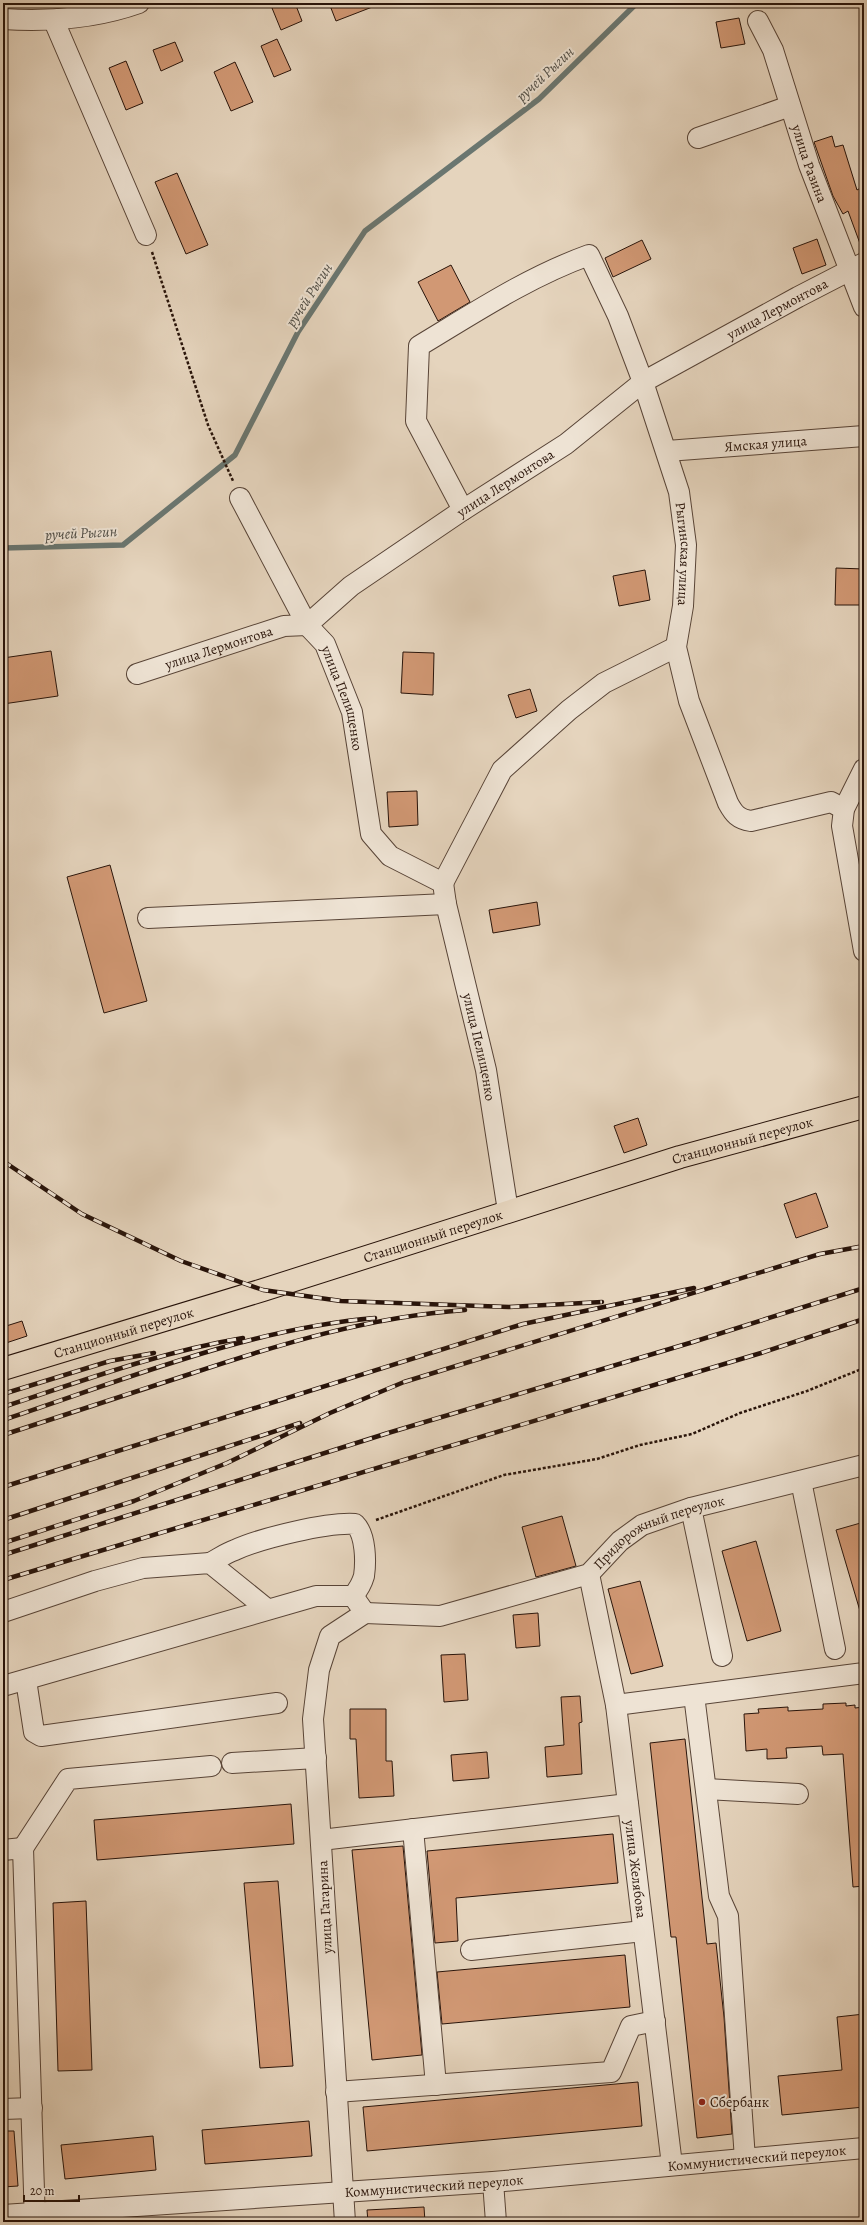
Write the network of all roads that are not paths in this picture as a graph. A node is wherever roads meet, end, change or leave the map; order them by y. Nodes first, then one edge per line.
1 (139, 3) edge
2 (3, 20) edge
3 (54, 21) junction
4 (758, 21) dead end
5 (790, 106) junction
6 (698, 138) dead end
7 (146, 235) road end
8 (857, 267) edge
9 (864, 307) edge
10 (643, 382) junction
11 (864, 436) edge
12 (667, 451) junction
13 (240, 498) road end
14 (463, 510) junction
15 (307, 625) junction
16 (676, 647) junction
17 (136, 674) dead end
18 (864, 769) edge
19 (844, 809) junction
20 (443, 883) junction
21 (446, 904) junction
22 (148, 918) dead end
23 (864, 951) edge
24 (864, 1108) edge
25 (508, 1211) junction
26 (3, 1369) edge
27 (864, 1465) edge
28 (800, 1481) junction
29 (691, 1508) junction
30 (210, 1563) junction
31 (589, 1574) junction
32 (353, 1596) junction
33 (267, 1609) junction
34 (3, 1612) edge
35 (365, 1613) junction
36 (835, 1649) dead end
37 (722, 1656) dead end
38 (864, 1673) edge
39 (26, 1680) junction
40 (3, 1686) edge
41 (694, 1695) junction
42 (277, 1703) dead end
43 (616, 1705) junction
44 (316, 1758) junction
45 (232, 1763) dead end
46 (211, 1766) dead end
47 (706, 1789) junction
48 (798, 1794) dead end
49 (628, 1804) junction
50 (413, 1829) junction
51 (321, 1840) junction
52 (23, 1848) junction
53 (3, 1850) edge
54 (644, 1931) junction
55 (471, 1950) dead end
56 (654, 2021) junction
57 (436, 2085) junction
58 (336, 2092) junction
59 (32, 2108) junction
60 (3, 2109) edge
61 (864, 2148) edge
62 (745, 2159) junction
63 (672, 2165) junction
64 (494, 2182) junction
65 (343, 2192) junction
66 (3, 2216) edge
67 (35, 2217) edge
68 (345, 2222) edge
69 (496, 2222) edge

1 - 3 street
2 - 3 street
3 - 7 street
4 - 5 street, улица Разина
5 - 6 street
5 - 8 street, улица Разина
8 - 9 street, улица Разина
8 - 10 street, улица Лермонтова
10 - 12 street, Рыгинская улица
10 - 14 street, улица Лермонтова
10 - 14 street, Рыгинская улица
11 - 12 street, Ямская улица
12 - 16 street, Рыгинская улица
13 - 15 street, улица Пелищенко
14 - 15 street, улица Лермонтова
15 - 17 street, улица Лермонтова
15 - 20 street, улица Пелищенко
16 - 19 street, Рыгинская улица
16 - 20 street
18 - 19 street
19 - 23 street
20 - 21 street, улица Пелищенко
21 - 22 street
21 - 25 street, улица Пелищенко
24 - 25 main road, Станционный переулок
25 - 26 main road, Станционный переулок
27 - 28 street, Придорожный переулок
28 - 29 street, Придорожный переулок
28 - 36 street
29 - 31 street, Придорожный переулок
29 - 37 street
30 - 32 street
30 - 33 street
30 - 34 street
31 - 35 street, Придорожный переулок
31 - 43 street, улица Желябова
32 - 33 street
32 - 35 street
33 - 39 street
35 - 44 street, улица Гагарина
38 - 41 street
39 - 40 street
39 - 42 street
41 - 43 street
41 - 47 street
43 - 49 street, улица Желябова
44 - 45 street
44 - 51 street, улица Гагарина
46 - 52 street
47 - 48 street
47 - 62 street
49 - 50 street
49 - 54 street, улица Желябова
50 - 51 street
50 - 57 street
51 - 58 street, улица Гагарина
52 - 53 street
52 - 59 street
54 - 55 street
54 - 56 street, улица Желябова
56 - 57 street
56 - 63 street, улица Желябова
57 - 58 street
58 - 65 street, улица Гагарина
59 - 60 street
59 - 67 street
61 - 62 street, Коммунистический переулок
62 - 63 street, Коммунистический переулок
63 - 64 street, Коммунистический переулок
64 - 65 street, Коммунистический переулок
64 - 69 street
65 - 67 street, Коммунистический переулок
65 - 68 street, улица Гагарина
66 - 67 street, Коммунистический переулок

